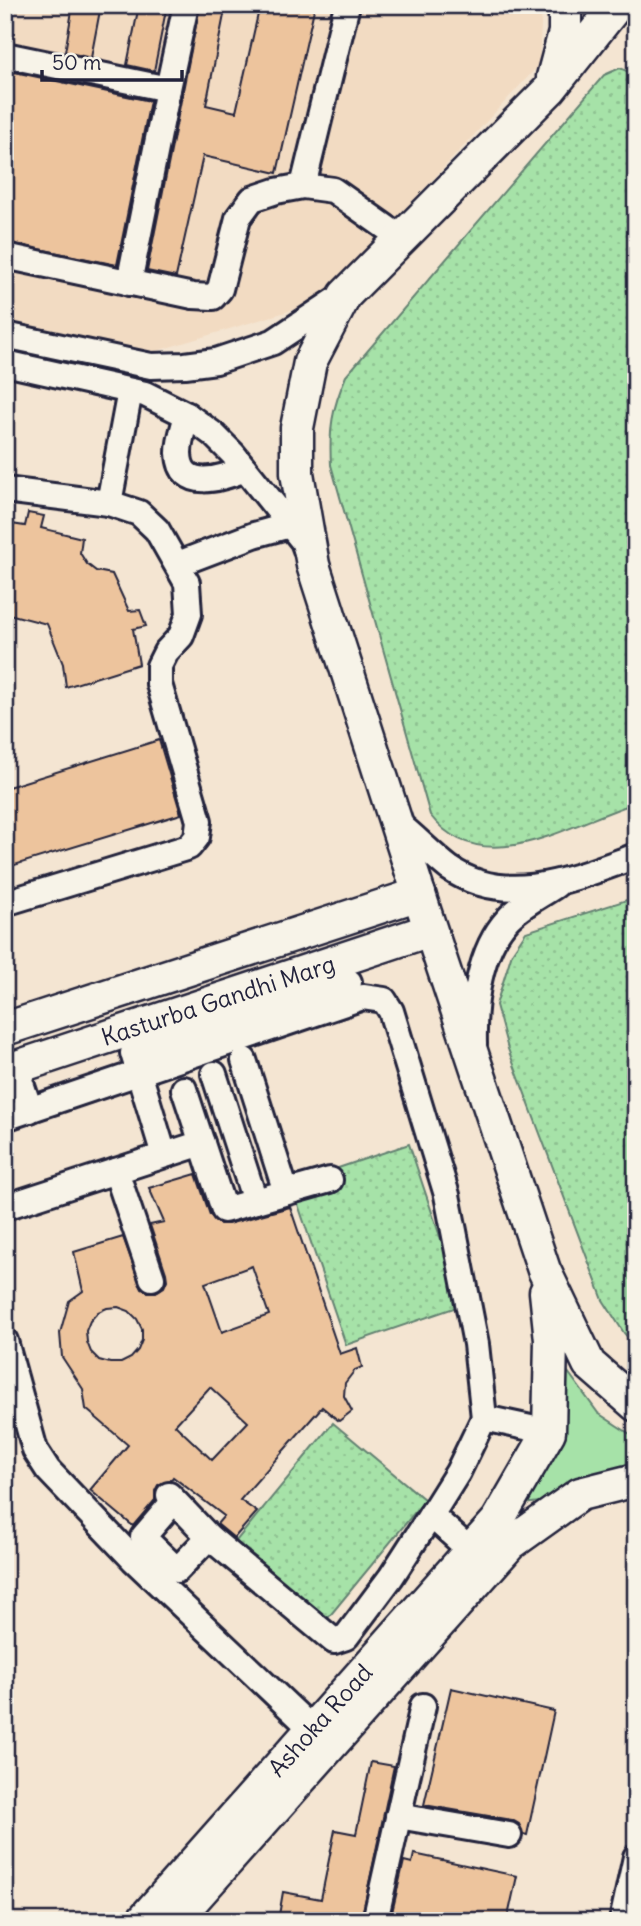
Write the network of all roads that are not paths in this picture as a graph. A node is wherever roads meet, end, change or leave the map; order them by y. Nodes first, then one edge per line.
1 (186, 5) edge
2 (347, 5) edge
3 (565, 5) edge
4 (617, 5) edge
5 (5, 55) edge
6 (168, 89) junction
7 (550, 89) junction
8 (303, 186) junction
9 (401, 238) junction
10 (5, 256) edge
11 (129, 283) junction
12 (345, 295) junction
13 (5, 335) edge
14 (5, 363) edge
15 (151, 366) junction
16 (138, 393) junction
17 (187, 415) junction
18 (245, 469) junction
19 (5, 490) edge
20 (109, 503) junction
21 (290, 525) junction
22 (178, 564) junction
23 (313, 565) junction
24 (396, 822) junction
25 (636, 856) edge
26 (559, 883) junction
27 (419, 894) junction
28 (5, 903) edge
29 (430, 930) junction
30 (349, 982) dead end
31 (5, 1029) edge
32 (474, 1059) junction
33 (10, 1070) edge
34 (139, 1073) junction
35 (215, 1074) junction
36 (30, 1111) junction
37 (5, 1118) edge
38 (202, 1143) junction
39 (164, 1155) junction
40 (116, 1171) junction
41 (330, 1180) dead end
42 (263, 1198) junction
43 (5, 1207) edge
44 (544, 1270) junction
45 (152, 1278) dead end
46 (5, 1341) edge
47 (636, 1405) edge
48 (484, 1418) junction
49 (16, 1427) edge
50 (549, 1432) junction
51 (636, 1480) edge
52 (431, 1515) junction
53 (504, 1532) junction
54 (205, 1533) junction
55 (471, 1551) junction
56 (423, 1706) dead end
57 (312, 1730) junction
58 (398, 1816) junction
59 (509, 1835) dead end
60 (636, 1857) edge
61 (142, 1921) edge
62 (174, 1921) edge
63 (375, 1921) edge
64 (622, 1921) edge

1 - 6 street
2 - 8 street
3 - 7 main road
4 - 7 main road
5 - 6 street
6 - 11 street
7 - 9 main road
8 - 9 street
8 - 11 street
9 - 12 main road
10 - 11 street
12 - 15 street
12 - 23 main road
13 - 15 street
14 - 16 street
15 - 16 street
16 - 17 street
16 - 20 street
17 - 18 street
17 - 18 street
18 - 21 street
19 - 20 street
20 - 22 street
21 - 22 street
21 - 23 street
22 - 28 street
23 - 24 main road
24 - 26 street
24 - 27 main road
25 - 26 street
26 - 32 street
27 - 29 main road
27 - 31 main road, Kasturba Gandhi Marg
29 - 32 main road
29 - 33 main road, Kasturba Gandhi Marg
30 - 34 street
32 - 44 main road
33 - 36 street
34 - 36 street
34 - 39 street
34 - 48 street
35 - 38 street
35 - 42 street
35 - 42 street
36 - 37 street
38 - 39 street
38 - 42 street
39 - 40 street
40 - 43 street
40 - 45 street
41 - 42 street
44 - 47 main road
44 - 50 main road
46 - 49 street
48 - 50 street
48 - 52 street
49 - 57 street
50 - 53 main road
51 - 53 main road
52 - 54 street
52 - 55 street
53 - 55 main road, Ashoka Road
53 - 62 main road, Ashoka Road
54 - 54 street
55 - 57 main road, Ashoka Road
56 - 58 street
57 - 61 main road, Ashoka Road
58 - 59 street
58 - 63 street
60 - 64 street

